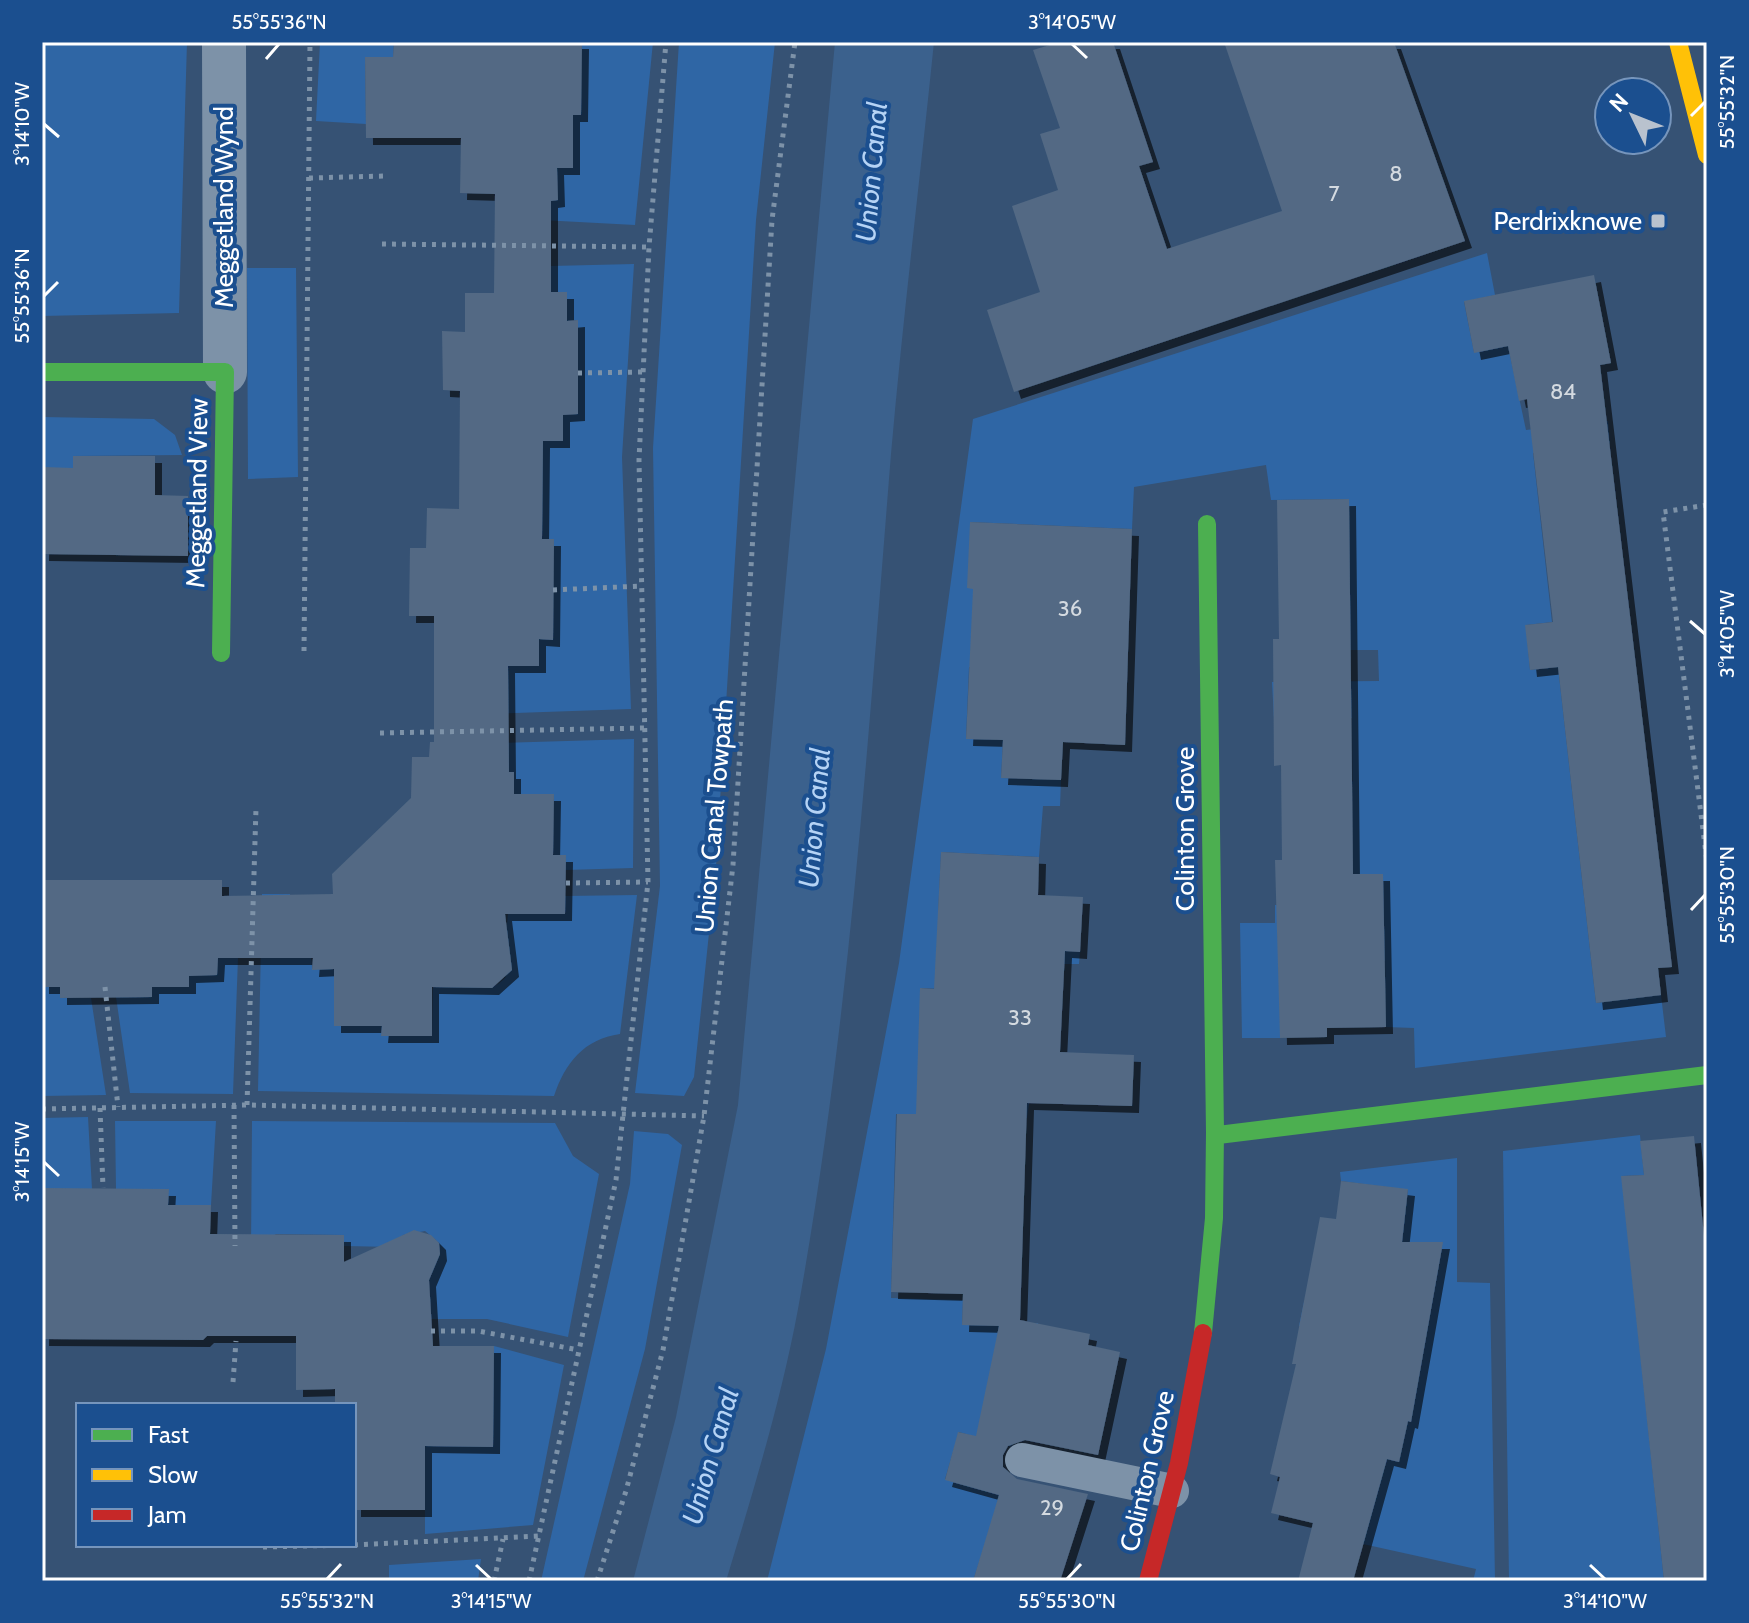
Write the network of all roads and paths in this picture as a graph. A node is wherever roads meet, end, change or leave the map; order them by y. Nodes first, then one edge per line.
1 (224, 42) edge
2 (310, 42) edge
3 (666, 42) edge
4 (795, 42) edge
5 (1678, 42) edge
6 (1707, 155) edge
7 (384, 176) dead end
8 (309, 178) junction
9 (382, 244) dead end
10 (649, 247) junction
11 (42, 372) edge
12 (225, 372) junction
13 (643, 372) junction
14 (578, 373) dead end
15 (1707, 505) edge
16 (1207, 524) dead end
17 (642, 586) junction
18 (553, 590) dead end
19 (304, 651) dead end
20 (221, 653) dead end
21 (646, 728) junction
22 (380, 733) dead end
23 (256, 808) dead end
24 (1707, 862) edge
25 (648, 882) junction
26 (566, 883) dead end
27 (105, 987) dead end
28 (1707, 1075) edge
29 (234, 1105) junction
30 (247, 1105) junction
31 (118, 1107) junction
32 (100, 1108) junction
33 (42, 1109) edge
34 (623, 1113) junction
35 (704, 1116) junction
36 (1218, 1135) junction
37 (103, 1188) dead end
38 (235, 1246) dead end
39 (431, 1331) dead end
40 (236, 1341) dead end
41 (579, 1350) junction
42 (233, 1382) dead end
43 (1022, 1460) dead end
44 (1172, 1491) junction
45 (540, 1536) junction
46 (503, 1539) junction
47 (356, 1545) edge
48 (494, 1581) edge
49 (529, 1581) edge
50 (597, 1581) edge
51 (1148, 1581) edge

1 - 12 street, Meggetland Wynd
2 - 8 path
3 - 10 path
4 - 35 path, Union Canal Towpath
5 - 6 street
7 - 8 path
8 - 19 path
9 - 10 path
10 - 13 path
11 - 12 street, Meggetland View
12 - 20 street, Meggetland View
13 - 14 path
13 - 17 path
15 - 24 path
16 - 36 street, Colinton Grove
17 - 18 path
17 - 21 path
21 - 22 path
21 - 25 path
23 - 30 path
25 - 26 path
25 - 34 path
27 - 31 path
28 - 36 street
29 - 30 path
29 - 31 path
29 - 38 path
30 - 34 path
31 - 32 path
32 - 33 path
32 - 37 path
34 - 35 path
34 - 41 path
35 - 50 path, Union Canal Towpath
36 - 44 street, Colinton Grove
39 - 41 path
40 - 42 path
41 - 45 path
43 - 44 lane
44 - 51 street, Colinton Grove
45 - 46 path
45 - 49 path
46 - 47 path
46 - 48 path

